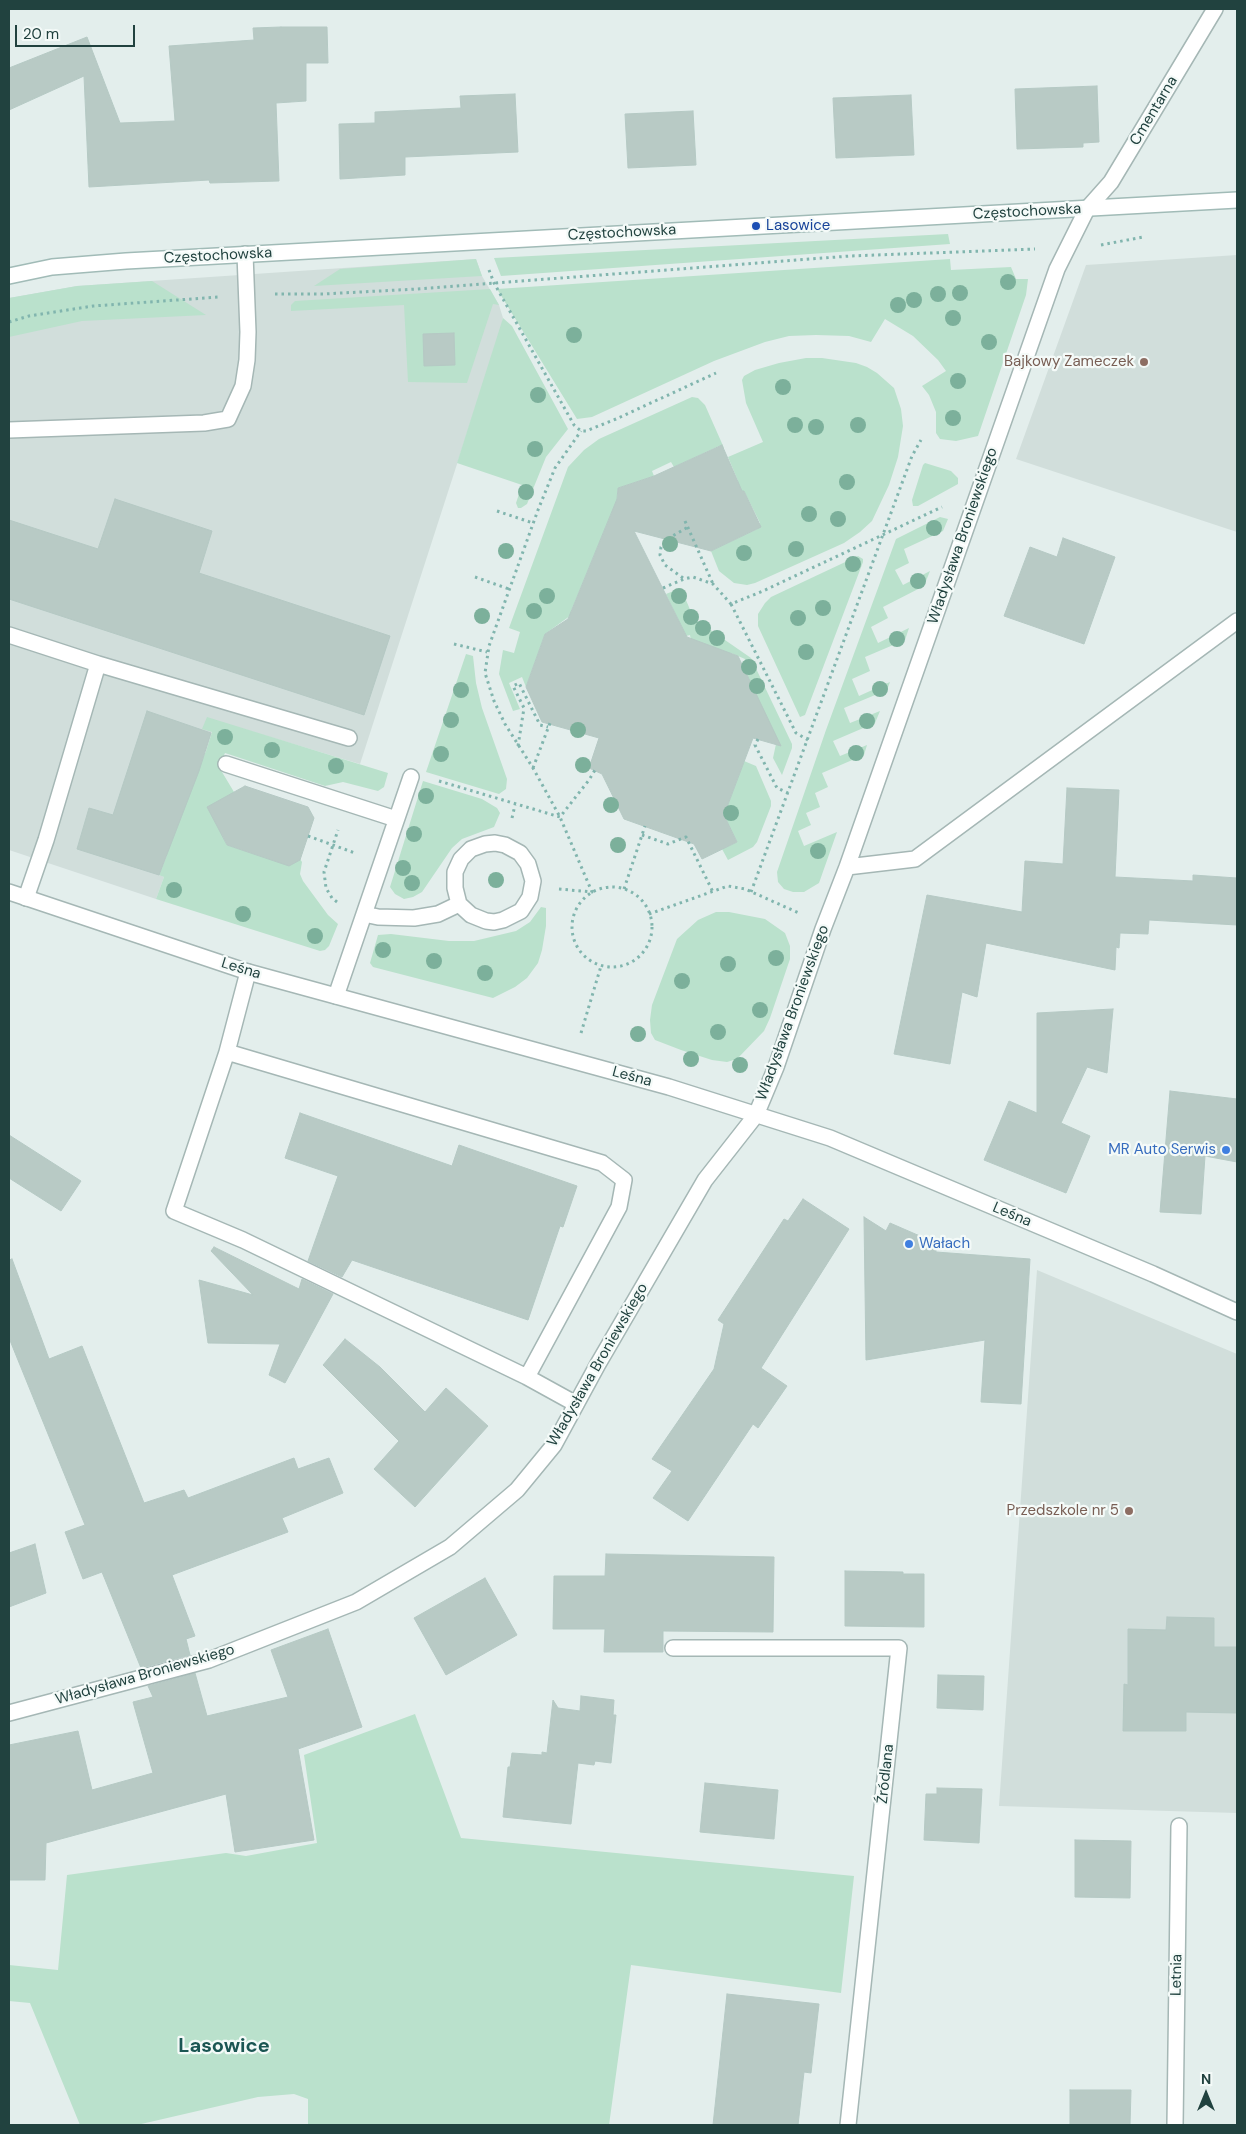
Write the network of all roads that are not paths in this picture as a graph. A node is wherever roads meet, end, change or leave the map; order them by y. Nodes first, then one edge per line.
1 (1215, 9) edge
2 (1237, 200) edge
3 (1087, 209) junction
4 (245, 254) junction
5 (9, 276) edge
6 (9, 430) edge
7 (1237, 621) edge
8 (9, 635) edge
9 (98, 664) junction
10 (348, 738) dead end
11 (226, 764) dead end
12 (411, 777) dead end
13 (396, 819) junction
14 (847, 867) junction
15 (9, 892) edge
16 (26, 898) junction
17 (459, 904) junction
18 (364, 914) junction
19 (248, 972) junction
20 (336, 996) junction
21 (228, 1052) junction
22 (756, 1115) junction
23 (1237, 1312) edge
24 (527, 1377) junction
25 (576, 1404) junction
26 (673, 1648) dead end
27 (9, 1713) edge
28 (1179, 1826) dead end
29 (848, 2125) edge
30 (1175, 2125) edge

1 - 3 street, Cmentarna
2 - 3 street, Częstochowska
3 - 4 street, Częstochowska
3 - 14 street, Władysława Broniewskiego
4 - 5 street, Częstochowska
4 - 6 street
7 - 14 street
8 - 9 street
9 - 10 street
9 - 16 street
11 - 13 street
12 - 13 street
13 - 18 street
14 - 22 street, Władysława Broniewskiego
15 - 16 street, Leśna
16 - 19 street, Leśna
17 - 17 street
17 - 18 street
18 - 20 street
19 - 20 street, Leśna
19 - 21 street
20 - 22 street, Leśna
21 - 24 street
21 - 24 street
22 - 23 street, Leśna
22 - 25 street, Władysława Broniewskiego
24 - 25 street
25 - 27 street, Władysława Broniewskiego
26 - 29 street, Źródlana
28 - 30 street, Letnia

